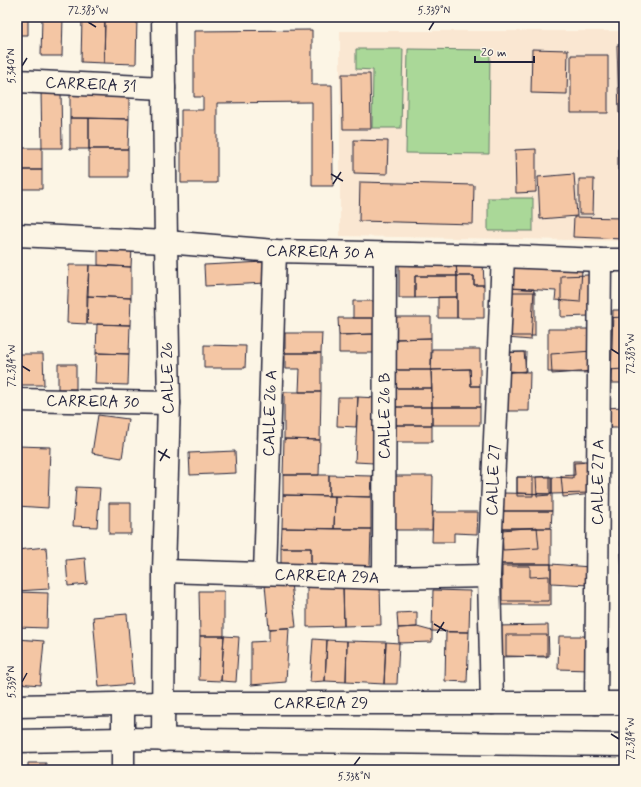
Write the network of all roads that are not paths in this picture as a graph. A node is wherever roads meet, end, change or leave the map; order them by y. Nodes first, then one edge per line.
1 (163, 17) edge
2 (17, 82) edge
3 (164, 88) junction
4 (17, 235) edge
5 (166, 242) junction
6 (276, 251) junction
7 (385, 254) junction
8 (503, 256) junction
9 (600, 260) junction
10 (624, 260) edge
11 (17, 400) edge
12 (169, 403) junction
13 (164, 572) junction
14 (265, 574) junction
15 (489, 576) junction
16 (384, 578) junction
17 (163, 703) junction
18 (492, 703) junction
19 (596, 703) junction
20 (624, 703) edge
21 (123, 704) junction
22 (17, 706) edge
23 (123, 739) junction
24 (163, 740) junction
25 (17, 741) edge
26 (624, 745) edge
27 (123, 770) edge

1 - 3 street, CALLE 26
2 - 3 street, CARRERA 31
3 - 5 street, CALLE 26
4 - 5 street, CARRERA 30 A
5 - 6 street, CARRERA 30 A
5 - 12 street, CALLE 26
6 - 7 street, CARRERA 30 A
6 - 14 street, CALLE 26 A
7 - 8 street, CARRERA 30 A
7 - 16 street, CALLE 26 B
8 - 9 street, CARRERA 30 A
8 - 15 street, CALLE 27
9 - 10 street, CARRERA 30 A
9 - 19 street, CALLE 27 A
11 - 12 street, CARRERA 30
12 - 13 street, CALLE 26
13 - 14 street, CARRERA 29A
13 - 17 street, CALLE 26
14 - 16 street, CARRERA 29A
15 - 16 street, CARRERA 29A
15 - 18 street, CALLE 27
17 - 18 street, CARRERA 29
17 - 21 street, CARRERA 29
17 - 24 street, CALLE 26
18 - 19 street, CARRERA 29
19 - 20 street, CARRERA 29
21 - 22 street, CARRERA 29
21 - 23 street
23 - 24 street
23 - 25 street
23 - 27 street
24 - 26 street

